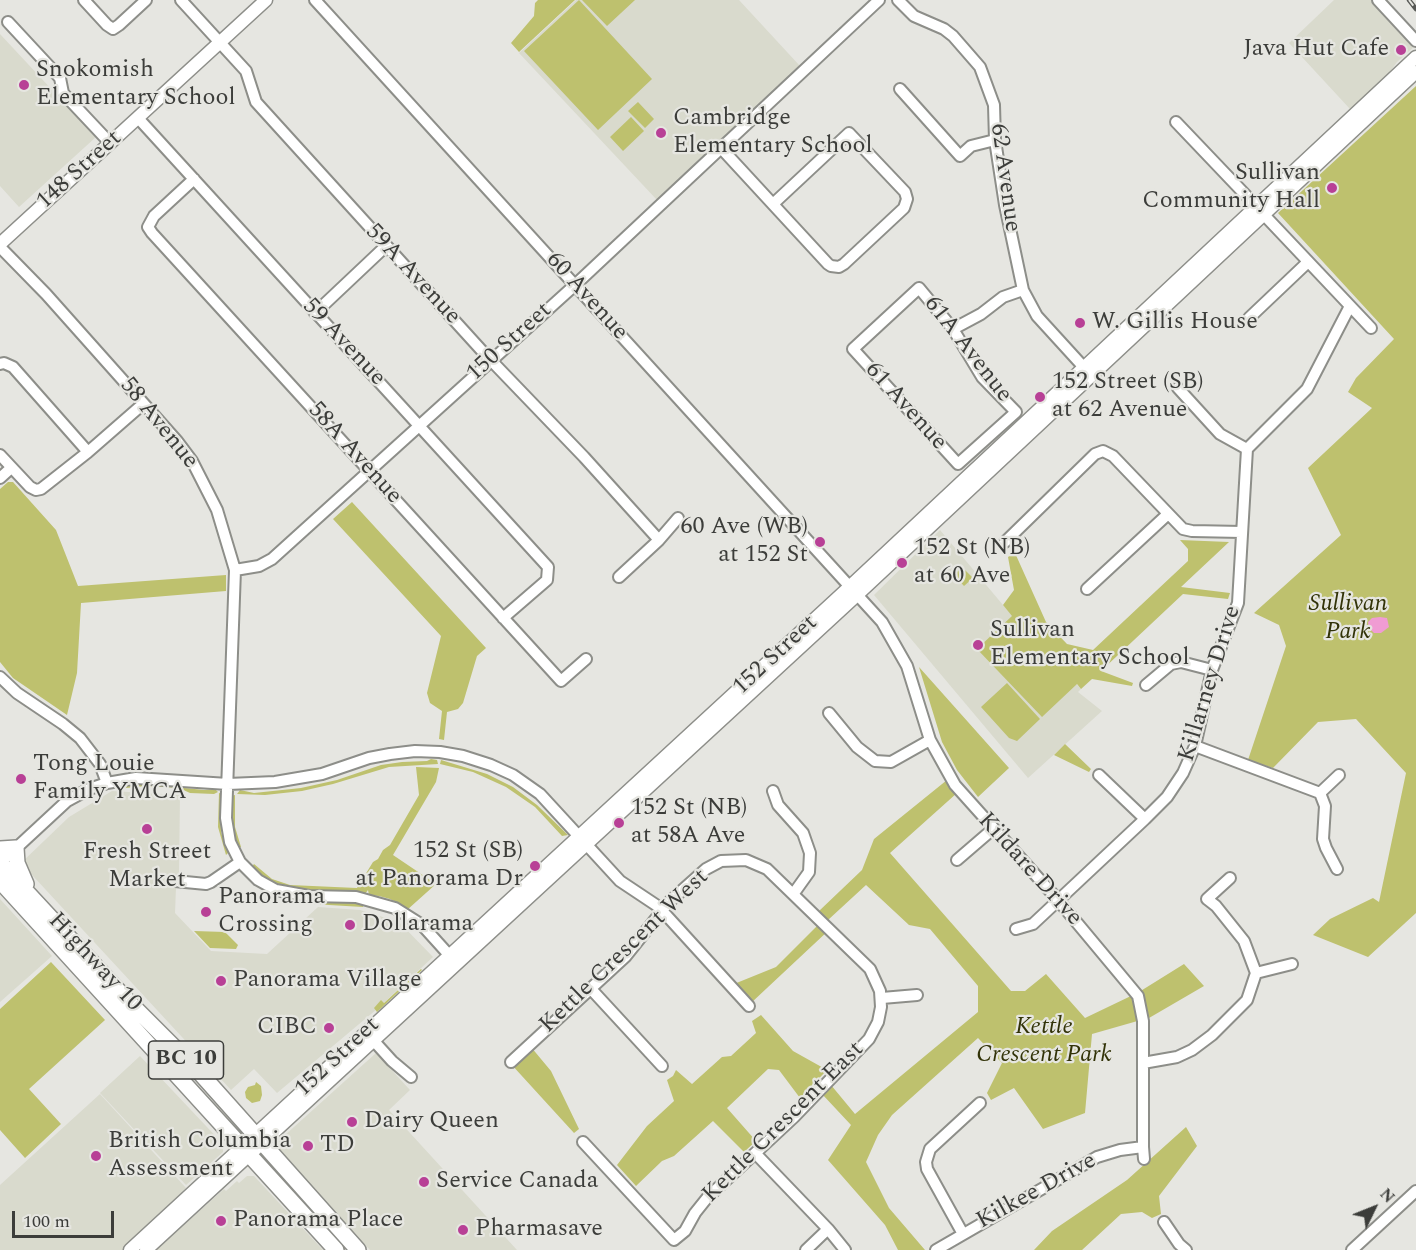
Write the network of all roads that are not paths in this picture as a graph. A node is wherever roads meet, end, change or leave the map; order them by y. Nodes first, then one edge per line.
1 (84, 0) edge
2 (147, 0) edge
3 (181, 0) edge
4 (266, 0) edge
5 (315, 0) edge
6 (879, 0) edge
7 (898, 0) edge
8 (1378, 0) edge
9 (8, 22) dead end
10 (1416, 40) edge
11 (220, 42) junction
12 (1416, 57) edge
13 (1416, 72) edge
14 (900, 89) dead end
15 (138, 118) junction
16 (1176, 122) dead end
17 (995, 140) junction
18 (110, 143) junction
19 (721, 148) junction
20 (194, 179) junction
21 (773, 204) junction
22 (1261, 209) junction
23 (0, 245) edge
24 (386, 246) junction
25 (1308, 262) junction
26 (575, 285) junction
27 (1023, 290) junction
28 (1350, 306) junction
29 (315, 313) junction
30 (1249, 318) dead end
31 (1371, 328) dead end
32 (953, 329) junction
33 (852, 349) joint
34 (491, 360) junction
35 (2, 363) edge
36 (1087, 371) junction
37 (1178, 388) dead end
38 (143, 404) junction
39 (419, 425) junction
40 (1247, 449) junction
41 (88, 452) junction
42 (0, 455) edge
43 (958, 464) joint
44 (11, 468) junction
45 (369, 471) junction
46 (0, 478) edge
47 (1168, 514) junction
48 (678, 518) dead end
49 (1242, 532) junction
50 (659, 540) junction
51 (1005, 542) dead end
52 (235, 570) junction
53 (619, 577) dead end
54 (1087, 589) dead end
55 (855, 590) junction
56 (503, 618) junction
57 (586, 659) dead end
58 (1212, 670) junction
59 (0, 677) edge
60 (1146, 685) dead end
61 (829, 713) dead end
62 (930, 740) junction
63 (1195, 746) junction
64 (1099, 775) dead end
65 (1338, 775) dead end
66 (107, 783) junction
67 (228, 784) junction
68 (773, 790) dead end
69 (1320, 793) junction
70 (1145, 819) junction
71 (993, 829) junction
72 (584, 841) junction
73 (16, 848) junction
74 (0, 849) edge
75 (957, 860) dead end
76 (240, 862) junction
77 (0, 863) edge
78 (1337, 869) dead end
79 (1230, 878) dead end
80 (0, 881) edge
81 (175, 881) dead end
82 (794, 894) junction
83 (31, 895) junction
84 (1058, 900) junction
85 (661, 910) junction
86 (1016, 929) dead end
87 (450, 956) junction
88 (1292, 964) dead end
89 (1256, 973) junction
90 (444, 975) junction
91 (591, 989) junction
92 (917, 995) dead end
93 (882, 998) junction
94 (748, 1006) dead end
95 (384, 1030) junction
96 (371, 1035) junction
97 (511, 1062) dead end
98 (1143, 1063) junction
99 (398, 1065) junction
100 (662, 1066) dead end
101 (411, 1077) dead end
102 (980, 1103) dead end
103 (259, 1139) junction
104 (583, 1142) dead end
105 (1143, 1147) junction
106 (246, 1150) junction
107 (756, 1154) junction
108 (1144, 1159) dead end
109 (1416, 1191) edge
110 (1164, 1222) dead end
111 (828, 1229) junction
112 (963, 1234) junction
113 (130, 1250) edge
114 (146, 1250) edge
115 (336, 1250) edge
116 (358, 1250) edge
117 (806, 1250) edge
118 (845, 1250) edge
119 (936, 1250) edge
120 (1186, 1250) edge
121 (1352, 1250) edge

1 - 2 street
3 - 11 street, 59A Avenue
4 - 11 main road, 148 Street
5 - 26 street, 60 Avenue
6 - 19 street, 150 Street
7 - 17 street, 62 Avenue
8 - 10 street
9 - 18 street
11 - 15 main road, 148 Street
11 - 24 street, 59A Avenue
12 - 22 main road, 152 Street
13 - 22 main road, 152 Street
14 - 17 street
15 - 18 main road, 148 Street
15 - 20 street, 59 Avenue
16 - 22 street
17 - 27 street, 62 Avenue
18 - 23 main road, 148 Street
19 - 21 street
19 - 26 street, 150 Street
20 - 29 street, 59 Avenue
20 - 45 street, 58A Avenue
21 - 21 street
22 - 25 street
22 - 36 main road, 152 Street
23 - 38 street, 58 Avenue
24 - 29 street
24 - 34 street, 59A Avenue
25 - 28 street
25 - 30 street
26 - 34 street, 150 Street
26 - 55 street, 60 Avenue
27 - 32 street
27 - 36 street, 62 Avenue
28 - 31 street
28 - 40 street
29 - 39 street, 59 Avenue
32 - 33 street, 61A Avenue
32 - 43 street, 61A Avenue
33 - 43 street, 61 Avenue
34 - 39 street, 150 Street
34 - 50 street, 59A Avenue
35 - 41 street
36 - 55 main road, 152 Street
37 - 40 street
38 - 41 street
38 - 52 street, 58 Avenue
39 - 45 street, 150 Street
39 - 56 street, 59 Avenue
40 - 49 street, Killarney Drive
41 - 44 street
42 - 44 street
44 - 46 street
45 - 52 street, 150 Street
45 - 56 street, 58A Avenue
47 - 49 street
47 - 51 street
47 - 54 street
48 - 50 street
49 - 58 street, Killarney Drive
50 - 53 street
52 - 67 street, 58 Avenue
55 - 62 street, Kildare Drive
55 - 72 main road, 152 Street
56 - 57 street, 58A Avenue
58 - 60 street
58 - 63 street, Killarney Drive
59 - 66 street
61 - 62 street
62 - 71 street, Kildare Drive
63 - 69 street
63 - 70 street, Killarney Drive
64 - 70 street
65 - 69 street
66 - 67 street
66 - 73 street
67 - 72 street
67 - 76 street, 58 Avenue
68 - 82 street
69 - 78 street
70 - 84 street, Killarney Drive
71 - 75 street
71 - 84 street, Kildare Drive
72 - 85 street
72 - 87 main road, 152 Street
72 - 90 main road, 152 Street
73 - 74 highway
73 - 77 street
73 - 83 highway
76 - 81 street
76 - 87 street
77 - 83 highway, Highway 10 / BC 10
79 - 89 street
80 - 106 highway, Highway 10 / BC 10
82 - 85 street, Kettle Crescent West
82 - 93 street
83 - 103 highway, Highway 10 / BC 10
84 - 86 street, Killarney Drive
84 - 98 street, Kildare Drive
85 - 91 street, Kettle Crescent West
85 - 94 street
87 - 90 main road
87 - 96 main road, 152 Street
88 - 89 street
89 - 98 street
90 - 95 main road, 152 Street
91 - 97 street, Kettle Crescent West
91 - 100 street
92 - 93 street
93 - 107 street, Kettle Crescent East
95 - 96 main road, 152 Street
95 - 99 street
96 - 99 street
96 - 103 main road, 152 Street
96 - 103 main road, 152 Street
98 - 105 street, Kildare Drive
99 - 101 street
102 - 112 street
103 - 106 main road, 152 Street
103 - 116 highway, Highway 10 / BC 10
104 - 107 street, Kettle Crescent East
105 - 108 street, Kildare Drive
105 - 112 street, Kilkee Drive
106 - 113 main road, 152 Street
106 - 114 main road, 152 Street
106 - 115 highway, Highway 10 / BC 10
107 - 111 street
109 - 121 street
110 - 120 street
111 - 117 street
111 - 118 street
112 - 119 street, Kilkee Drive

